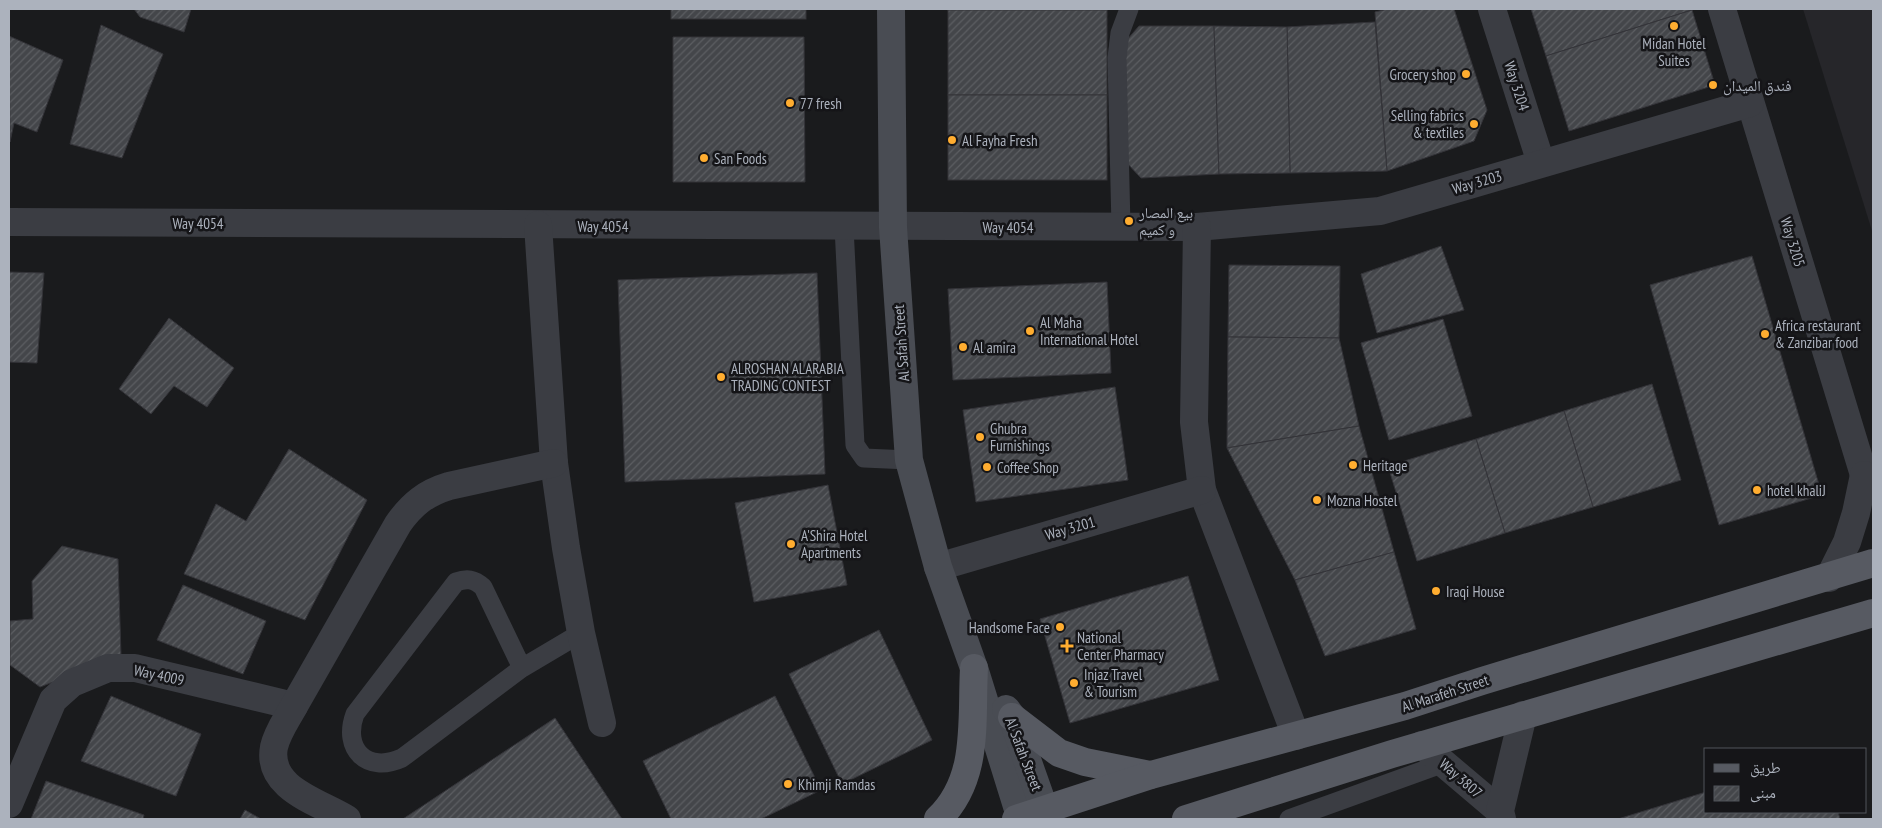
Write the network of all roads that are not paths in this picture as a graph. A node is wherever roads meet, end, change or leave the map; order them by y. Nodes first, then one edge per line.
1 (891, 9) edge
2 (1128, 9) edge
3 (1492, 9) edge
4 (1722, 9) edge
5 (1750, 103) junction
6 (1541, 163) junction
7 (9, 222) edge
8 (538, 225) junction
9 (844, 227) junction
10 (894, 227) junction
11 (1121, 227) junction
12 (1197, 227) junction
13 (909, 460) junction
14 (554, 463) junction
15 (1869, 482) edge
16 (1202, 490) junction
17 (1873, 563) edge
18 (938, 566) junction
19 (1829, 578) junction
20 (1873, 612) edge
21 (581, 633) junction
22 (522, 668) junction
23 (974, 668) junction
24 (294, 706) junction
25 (1523, 716) junction
26 (1012, 717) junction
27 (602, 723) dead end
28 (1296, 736) junction
29 (1422, 745) junction
30 (1444, 763) junction
31 (1151, 775) junction
32 (9, 804) edge
33 (1501, 815) edge
34 (1030, 817) edge
35 (347, 819) edge
36 (938, 819) edge
37 (1186, 819) edge
38 (1289, 819) edge

1 - 10 street, Al Safah Street
2 - 11 lane
3 - 6 street, Way 3204
4 - 5 street, Way 3205
5 - 6 street, Way 3203
5 - 15 street, Way 3205
6 - 12 street, Way 3203
7 - 8 street, Way 4054
8 - 9 street, Way 4054
8 - 14 street
9 - 10 street, Way 4054
9 - 13 lane
10 - 11 street, Way 4054
10 - 13 street, Al Safah Street
11 - 12 street, Way 4054
12 - 16 street
13 - 18 street, Al Safah Street
14 - 21 street
14 - 24 street
15 - 19 street, Way 3205
16 - 18 street, Way 3201
16 - 28 street
17 - 19 main road, Al Marafeh Street
18 - 23 street, Al Safah Street
19 - 28 main road, Al Marafeh Street
20 - 25 main road
21 - 22 lane
21 - 27 street
22 - 22 lane
23 - 26 street, Al Safah Street
23 - 34 street, Al Safah Street
23 - 36 main road
24 - 32 street, Way 4009
24 - 35 street
25 - 29 main road
25 - 33 street, Way 3807
26 - 31 main road
26 - 34 street, Al Safah Street
28 - 31 main road, Al Marafeh Street
29 - 30 street, Way 3807
29 - 37 main road
30 - 33 street, Way 3807
30 - 38 lane
31 - 34 main road, Al Marafeh Street

